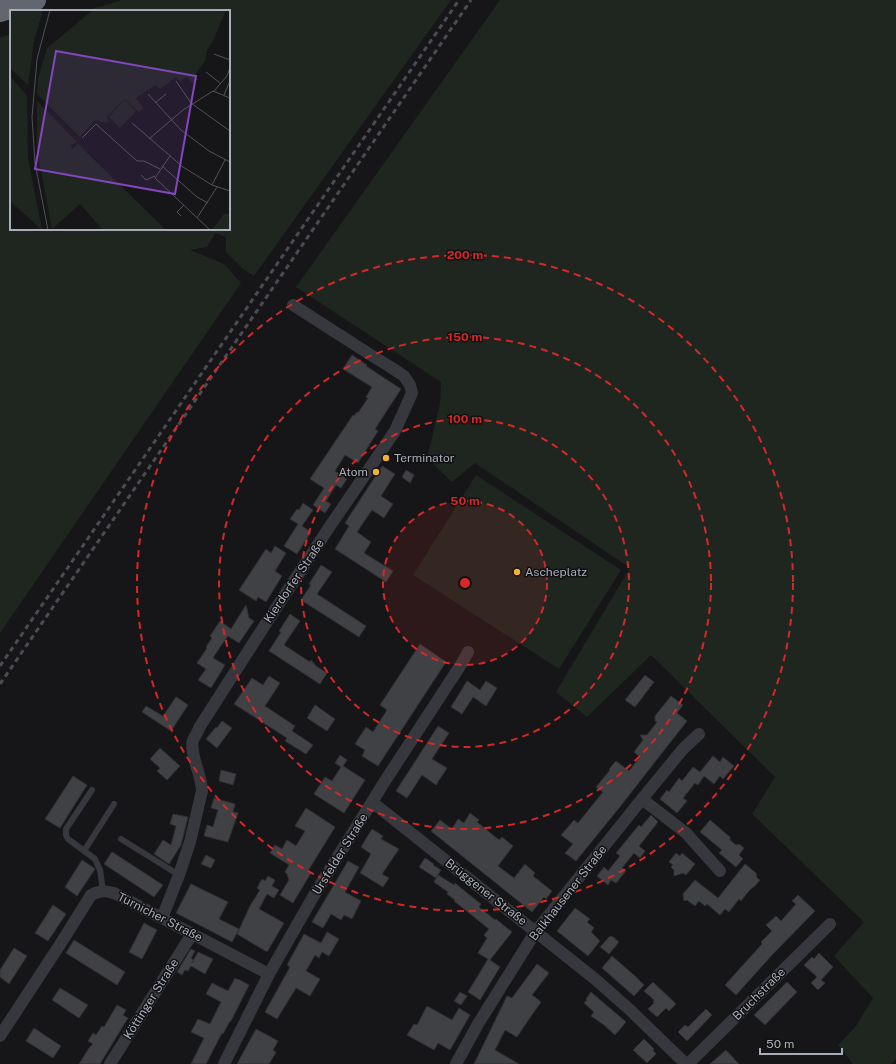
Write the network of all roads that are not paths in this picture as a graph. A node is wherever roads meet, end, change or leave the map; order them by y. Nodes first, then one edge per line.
1 (35, 0) edge
2 (0, 12) edge
3 (293, 305) dead end
4 (468, 652) dead end
5 (699, 734) dead end
6 (92, 790) dead end
7 (642, 799) junction
8 (372, 802) junction
9 (114, 804) dead end
10 (121, 839) dead end
11 (84, 851) junction
12 (720, 871) dead end
13 (179, 875) junction
14 (103, 891) junction
15 (162, 918) junction
16 (830, 924) dead end
17 (536, 931) junction
18 (192, 934) junction
19 (269, 974) junction
20 (0, 1036) edge
21 (110, 1064) edge
22 (224, 1064) edge
23 (456, 1064) edge
24 (687, 1064) edge

1 - 2 highway
3 - 13 street, Kierdorfer Straße
4 - 8 street, Ursfelder Straße
5 - 7 street, Balkhausener Straße
6 - 11 lane
7 - 12 street
7 - 17 street, Balkhausener Straße
8 - 17 street, Brüggener Straße
8 - 19 street, Ursfelder Straße
9 - 11 lane
10 - 13 lane
11 - 14 lane
13 - 15 street, Kierdorfer Straße
14 - 15 street, Türnicher Straße
14 - 20 street, Türnicher Straße
15 - 18 street, Türnicher Straße
16 - 24 street, Bruchstraße
17 - 23 street, Balkhausener Straße
17 - 24 street, Brüggener Straße
18 - 19 street, Türnicher Straße
18 - 21 street, Köttinger Straße
19 - 22 street, Ursfelder Straße

